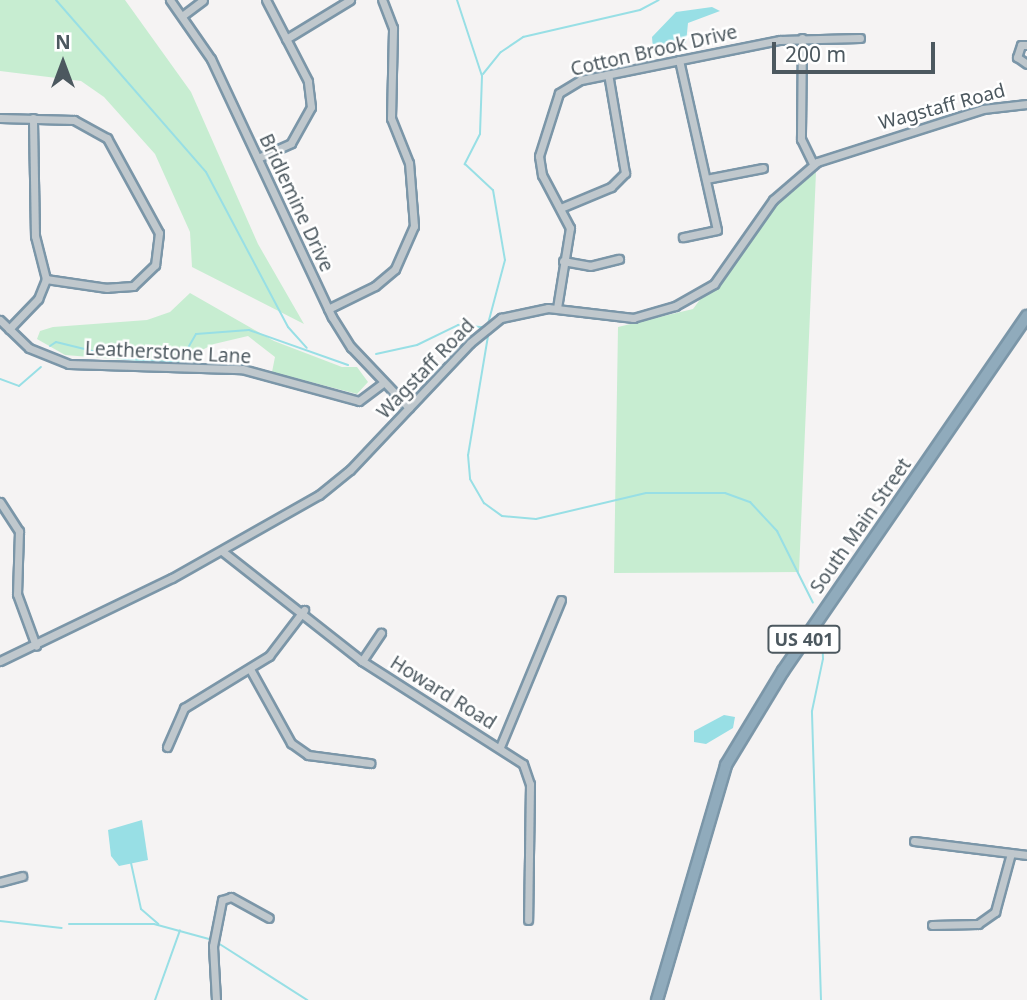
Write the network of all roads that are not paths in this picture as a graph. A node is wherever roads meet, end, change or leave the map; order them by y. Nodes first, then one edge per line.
1 (170, 0) edge
2 (203, 0) edge
3 (266, 0) edge
4 (350, 0) edge
5 (382, 0) edge
6 (182, 16) junction
7 (802, 38) junction
8 (860, 38) dead end
9 (286, 39) junction
10 (1027, 44) edge
11 (679, 60) junction
12 (1027, 64) edge
13 (608, 75) junction
14 (1027, 104) edge
15 (0, 118) edge
16 (33, 118) junction
17 (258, 158) junction
18 (813, 164) junction
19 (763, 168) dead end
20 (705, 179) junction
21 (563, 207) junction
22 (684, 237) dead end
23 (620, 259) dead end
24 (563, 261) junction
25 (46, 279) junction
26 (557, 308) junction
27 (328, 309) junction
28 (1027, 316) edge
29 (0, 320) edge
30 (9, 329) junction
31 (383, 383) junction
32 (409, 408) junction
33 (0, 502) edge
34 (222, 551) junction
35 (561, 600) dead end
36 (304, 610) junction
37 (381, 633) dead end
38 (36, 646) junction
39 (0, 661) edge
40 (362, 661) junction
41 (250, 669) junction
42 (167, 747) dead end
43 (500, 747) junction
44 (370, 763) dead end
45 (914, 841) dead end
46 (1011, 853) junction
47 (1027, 855) edge
48 (22, 876) dead end
49 (0, 882) edge
50 (269, 918) dead end
51 (528, 920) dead end
52 (932, 925) dead end
53 (216, 1000) edge
54 (657, 1000) edge

1 - 6 street, Bridlemine Drive
2 - 6 street
3 - 9 street
4 - 9 street
5 - 27 street
6 - 17 street, Bridlemine Drive
7 - 8 street, Cotton Brook Drive
7 - 11 street, Cotton Brook Drive
7 - 18 street
9 - 17 street
10 - 12 street
11 - 13 street, Cotton Brook Drive
11 - 20 street
13 - 21 street
13 - 21 street, Cotton Brook Drive
14 - 18 street, Wagstaff Road
15 - 16 street
16 - 25 street
16 - 25 street
17 - 27 street, Bridlemine Drive
18 - 26 street, Wagstaff Road
19 - 20 street
20 - 22 street
21 - 24 street, Cotton Brook Drive
23 - 24 street
24 - 26 street, Cotton Brook Drive
25 - 30 street
26 - 32 street, Wagstaff Road
27 - 31 street, Bridlemine Drive
28 - 54 highway, South Main Street / US 401
29 - 30 street, Leatherstone Lane
30 - 31 street, Leatherstone Lane
31 - 32 street, Bridlemine Drive
32 - 34 street, Wagstaff Road
33 - 38 street
34 - 36 street, Howard Road
34 - 38 street, Wagstaff Road
35 - 43 street
36 - 40 street, Howard Road
36 - 41 street
37 - 40 street
38 - 39 street, Wagstaff Road
40 - 43 street, Howard Road
41 - 42 street
41 - 44 street
43 - 51 street, Howard Road
45 - 46 street
46 - 47 street
46 - 52 street
48 - 49 street
50 - 53 street

